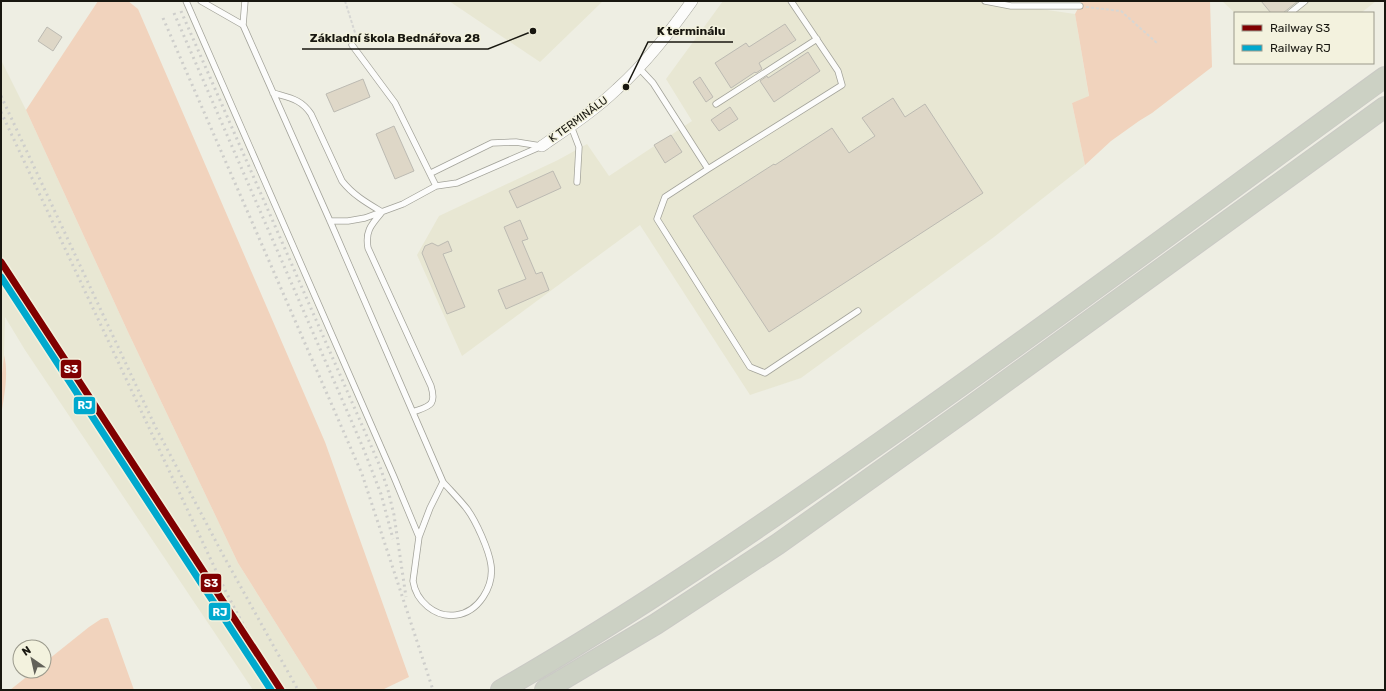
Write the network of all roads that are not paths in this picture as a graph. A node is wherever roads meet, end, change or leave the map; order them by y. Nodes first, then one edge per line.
1 (186, 1) edge
2 (201, 1) edge
3 (245, 1) edge
4 (692, 1) edge
5 (792, 1) edge
6 (985, 1) edge
7 (1305, 1) edge
8 (1080, 6) road end
9 (1291, 12) edge
10 (242, 25) junction
11 (817, 39) junction
12 (352, 45) dead end
13 (639, 68) junction
14 (1385, 77) edge
15 (273, 93) junction
16 (716, 104) dead end
17 (1385, 107) edge
18 (571, 126) junction
19 (542, 146) junction
20 (708, 169) junction
21 (430, 173) junction
22 (577, 182) dead end
23 (436, 186) junction
24 (382, 212) junction
25 (330, 221) junction
26 (858, 311) dead end
27 (413, 412) junction
28 (443, 482) junction
29 (420, 537) junction
30 (500, 690) edge
31 (545, 690) edge

1 - 29 lane
2 - 10 lane
3 - 10 lane
4 - 13 street, K TERMINÁLU
5 - 11 lane
6 - 8 lane
7 - 9 lane
10 - 15 lane
11 - 16 lane
11 - 20 lane
12 - 21 lane
13 - 18 street, K TERMINÁLU
13 - 20 lane
14 - 30 highway
15 - 24 lane
15 - 25 lane
17 - 31 highway
18 - 19 street, K TERMINÁLU
18 - 22 lane
19 - 21 lane
19 - 23 lane
20 - 26 lane
21 - 23 lane
23 - 24 lane
24 - 25 lane
24 - 27 lane
25 - 27 lane
27 - 28 lane
28 - 29 lane
28 - 29 lane

